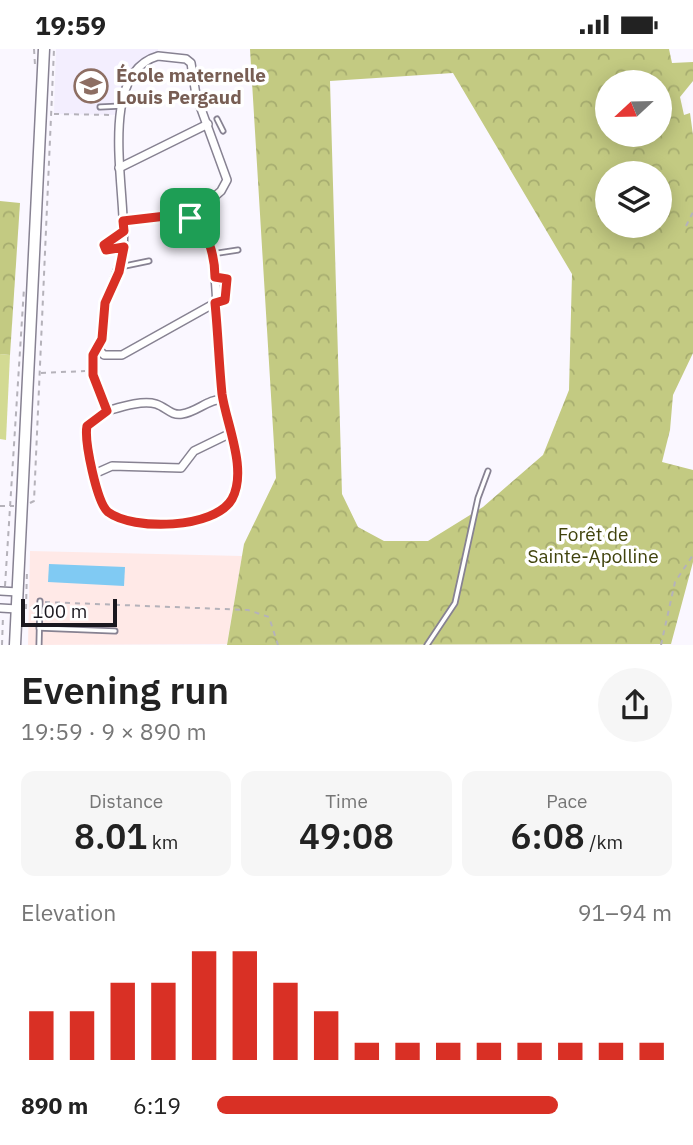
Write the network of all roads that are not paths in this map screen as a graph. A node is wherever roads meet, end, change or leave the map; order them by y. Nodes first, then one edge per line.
1 (37, 49) edge
2 (44, 49) edge
3 (158, 53) edge
4 (100, 107) dead end
5 (122, 111) junction
6 (217, 119) dead end
7 (208, 124) junction
8 (223, 131) dead end
9 (38, 142) junction
10 (118, 168) junction
11 (190, 218) junction
12 (123, 221) junction
13 (124, 231) junction
14 (124, 247) junction
15 (239, 250) dead end
16 (212, 254) junction
17 (149, 261) dead end
18 (120, 267) junction
19 (215, 277) junction
20 (215, 303) junction
21 (97, 348) junction
22 (223, 399) junction
23 (107, 411) junction
24 (231, 433) junction
25 (488, 471) dead end
26 (94, 474) junction
27 (10, 600) edge
28 (40, 601) road end
29 (39, 628) junction
30 (115, 631) dead end
31 (14, 645) edge
32 (39, 645) edge
33 (427, 645) edge

1 - 9 main road
2 - 9 main road
3 - 5 street
3 - 7 street
4 - 5 lane
5 - 10 street
6 - 8 lane
7 - 10 street
7 - 11 street
9 - 27 main road
10 - 12 street
11 - 12 street
11 - 16 street
12 - 13 street
13 - 14 street
13 - 14 lane
14 - 18 street
15 - 16 lane
16 - 19 street
17 - 18 lane
18 - 21 street
19 - 20 street
19 - 20 lane
20 - 21 street
20 - 22 street
21 - 23 street
22 - 23 street
22 - 24 street
23 - 26 street
24 - 26 street
24 - 26 street
25 - 33 lane
27 - 31 main road
28 - 29 lane
29 - 30 lane
29 - 32 lane

